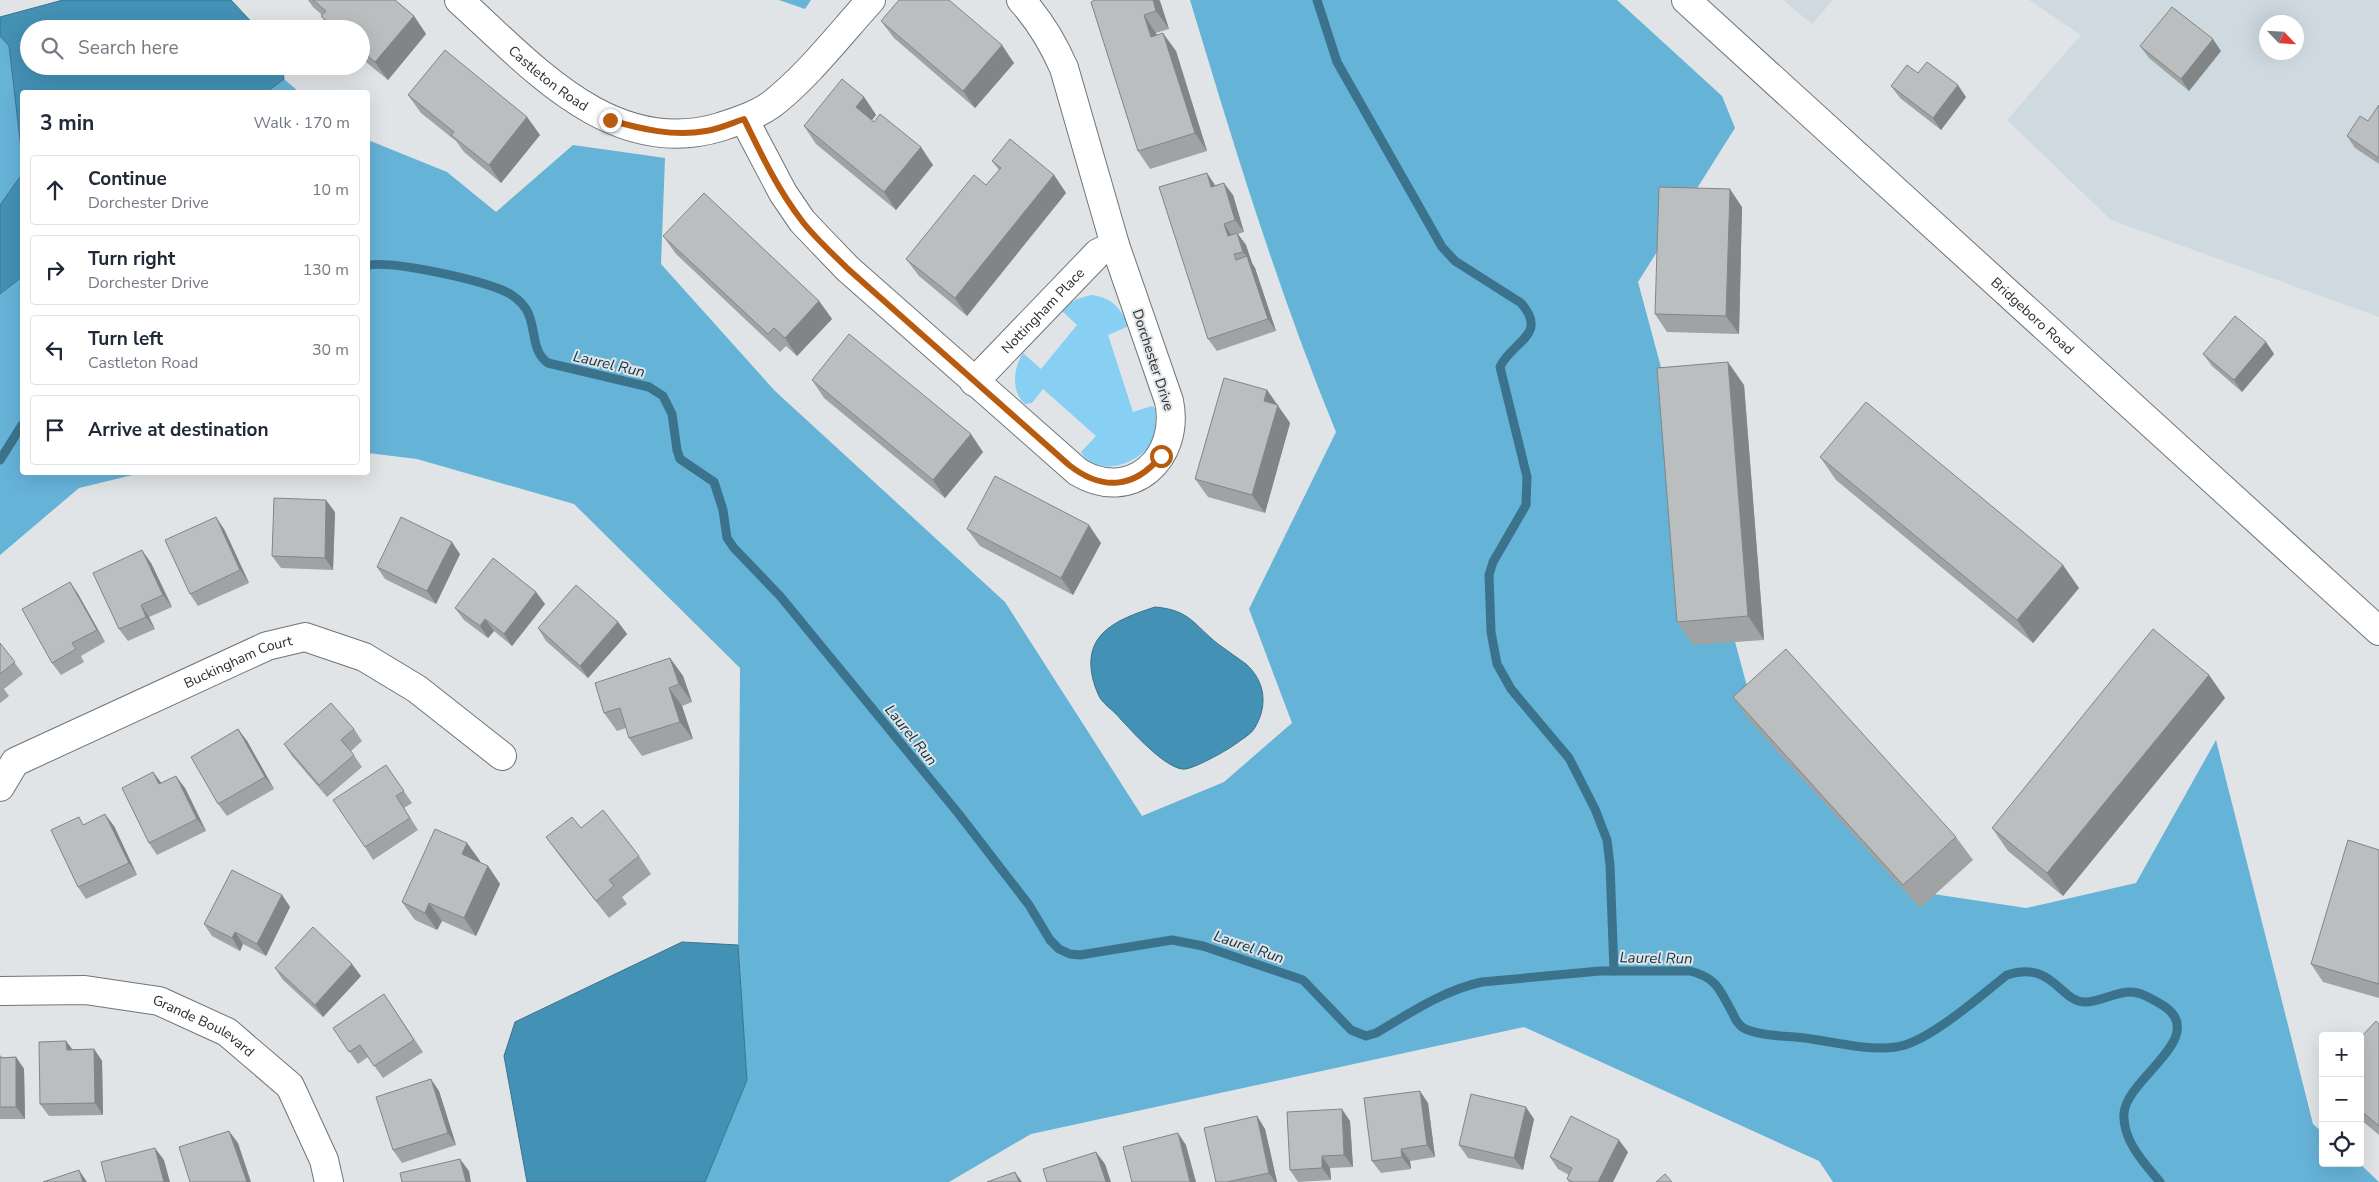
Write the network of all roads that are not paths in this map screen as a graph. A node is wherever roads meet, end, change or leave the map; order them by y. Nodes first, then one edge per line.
1 (459, 0) edge
2 (872, 0) edge
3 (1022, 0) edge
4 (1686, 0) edge
5 (744, 119) junction
6 (1115, 245) junction
7 (974, 382) junction
8 (2379, 632) edge
9 (502, 756) dead end
10 (0, 787) edge
11 (0, 991) edge
12 (329, 1182) edge

1 - 5 street, Castleton Road
2 - 5 street, Castleton Road
3 - 6 street, Dorchester Drive
4 - 8 street, Bridgeboro Road
5 - 7 street, Dorchester Drive
6 - 7 street, Nottingham Place
6 - 7 street, Dorchester Drive
9 - 10 street, Buckingham Court
11 - 12 street, Grande Boulevard

